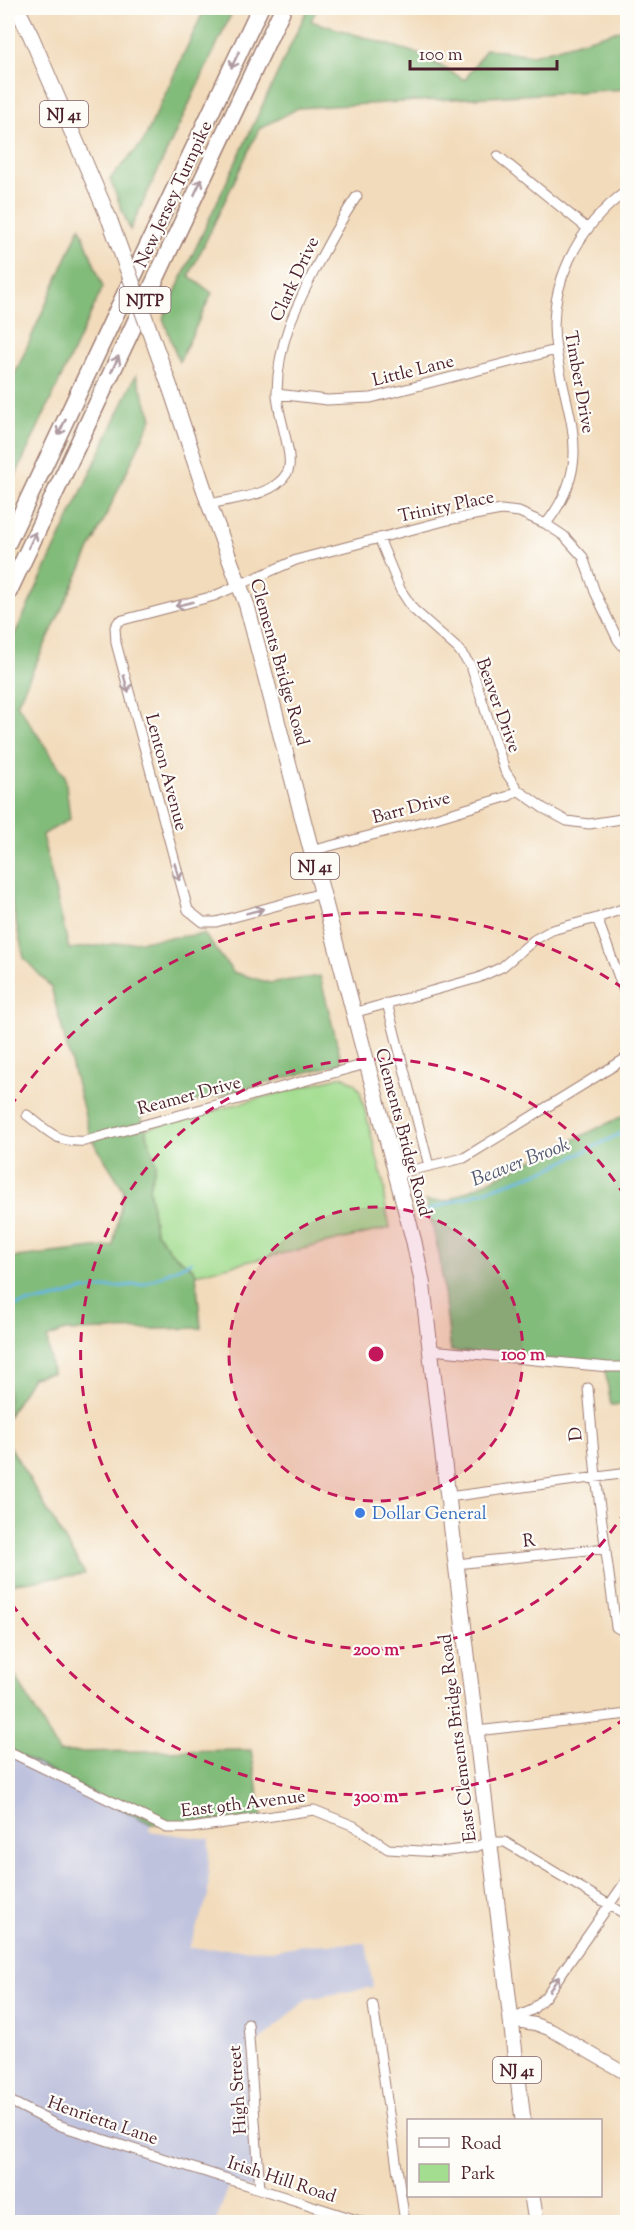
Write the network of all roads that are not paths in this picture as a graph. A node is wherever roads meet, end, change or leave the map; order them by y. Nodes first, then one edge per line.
1 (16, 8) edge
2 (260, 8) edge
3 (283, 8) edge
4 (498, 156) dead end
5 (627, 190) edge
6 (357, 196) dead end
7 (588, 229) junction
8 (556, 350) junction
9 (277, 394) junction
10 (209, 504) junction
11 (546, 524) junction
12 (379, 538) junction
13 (8, 542) edge
14 (240, 586) junction
15 (8, 593) edge
16 (115, 627) joint
17 (627, 652) edge
18 (518, 790) junction
19 (627, 818) edge
20 (311, 851) junction
21 (322, 893) junction
22 (627, 907) edge
23 (597, 918) junction
24 (627, 1002) edge
25 (387, 1003) junction
26 (353, 1013) junction
27 (627, 1057) edge
28 (366, 1064) junction
29 (27, 1115) dead end
30 (429, 1166) junction
31 (395, 1174) junction
32 (431, 1350) junction
33 (627, 1367) edge
34 (588, 1388) dead end
35 (627, 1473) edge
36 (596, 1477) junction
37 (448, 1497) junction
38 (606, 1548) junction
39 (456, 1564) junction
40 (627, 1628) edge
41 (627, 1714) edge
42 (476, 1731) junction
43 (8, 1751) edge
44 (489, 1842) junction
45 (627, 1878) edge
46 (609, 1905) junction
47 (627, 1916) edge
48 (373, 2005) dead end
49 (510, 2020) junction
50 (248, 2024) dead end
51 (627, 2075) edge
52 (8, 2100) edge
53 (523, 2119) edge
54 (191, 2167) joint
55 (261, 2190) junction
56 (532, 2197) edge
57 (340, 2219) edge
58 (363, 2223) edge
59 (405, 2223) edge
60 (536, 2223) edge

1 - 10 main road, Clements Bridge Road / NJ 41, bridge
2 -> 13 highway, New Jersey Turnpike / NJTP
15 -> 3 highway, New Jersey Turnpike / NJTP
4 - 7 street
5 - 7 street, Timber Drive
6 - 9 street, Clark Drive
7 - 8 street, Timber Drive
8 - 9 street, Little Lane
8 - 11 street, Timber Drive
9 - 10 street, Clark Drive
10 - 14 main road, Clements Bridge Road / NJ 41
11 - 12 street, Trinity Place
11 - 17 street, Trinity Place
12 - 14 street, Trinity Place
12 - 18 street, Beaver Drive
14 -> 16 street, Trinity Place
14 - 20 main road, Clements Bridge Road / NJ 41
16 -> 21 street, Lenton Avenue
18 - 19 street, Beaver Drive
18 - 20 street, Barr Drive
20 - 21 main road, Clements Bridge Road / NJ 41
21 - 26 main road, Clements Bridge Road / NJ 41
22 - 23 street
23 - 24 street
23 - 25 street
25 - 26 street
25 - 30 street
26 - 28 main road, Clements Bridge Road / NJ 41
27 - 30 street
28 - 29 street, Reamer Drive
28 - 31 main road, Clements Bridge Road / NJ 41
30 - 31 street
31 - 32 main road, Clements Bridge Road / NJ 41
32 - 33 street
32 - 37 main road, East Clements Bridge Road / NJ 41
34 - 36 street, D
35 - 36 street
36 - 37 street
36 - 38 street, D
37 - 39 main road, East Clements Bridge Road / NJ 41
38 - 39 street, R
38 - 40 street, D
39 - 42 main road, East Clements Bridge Road / NJ 41
41 - 42 street
42 - 44 main road, East Clements Bridge Road / NJ 41
43 - 44 street, East 9th Avenue
44 - 46 street
44 - 49 main road, East Clements Bridge Road / NJ 41
45 - 46 street
46 - 47 street
49 -> 46 street
48 - 59 street
49 - 51 street
49 - 53 main road, East Clements Bridge Road / NJ 41
50 - 55 street, High Street
52 - 54 street, Henrietta Lane
54 - 55 street, Irish Hill Road
55 - 57 street, Irish Hill Road
56 - 60 main road
57 - 58 street, Irish Hill Road

